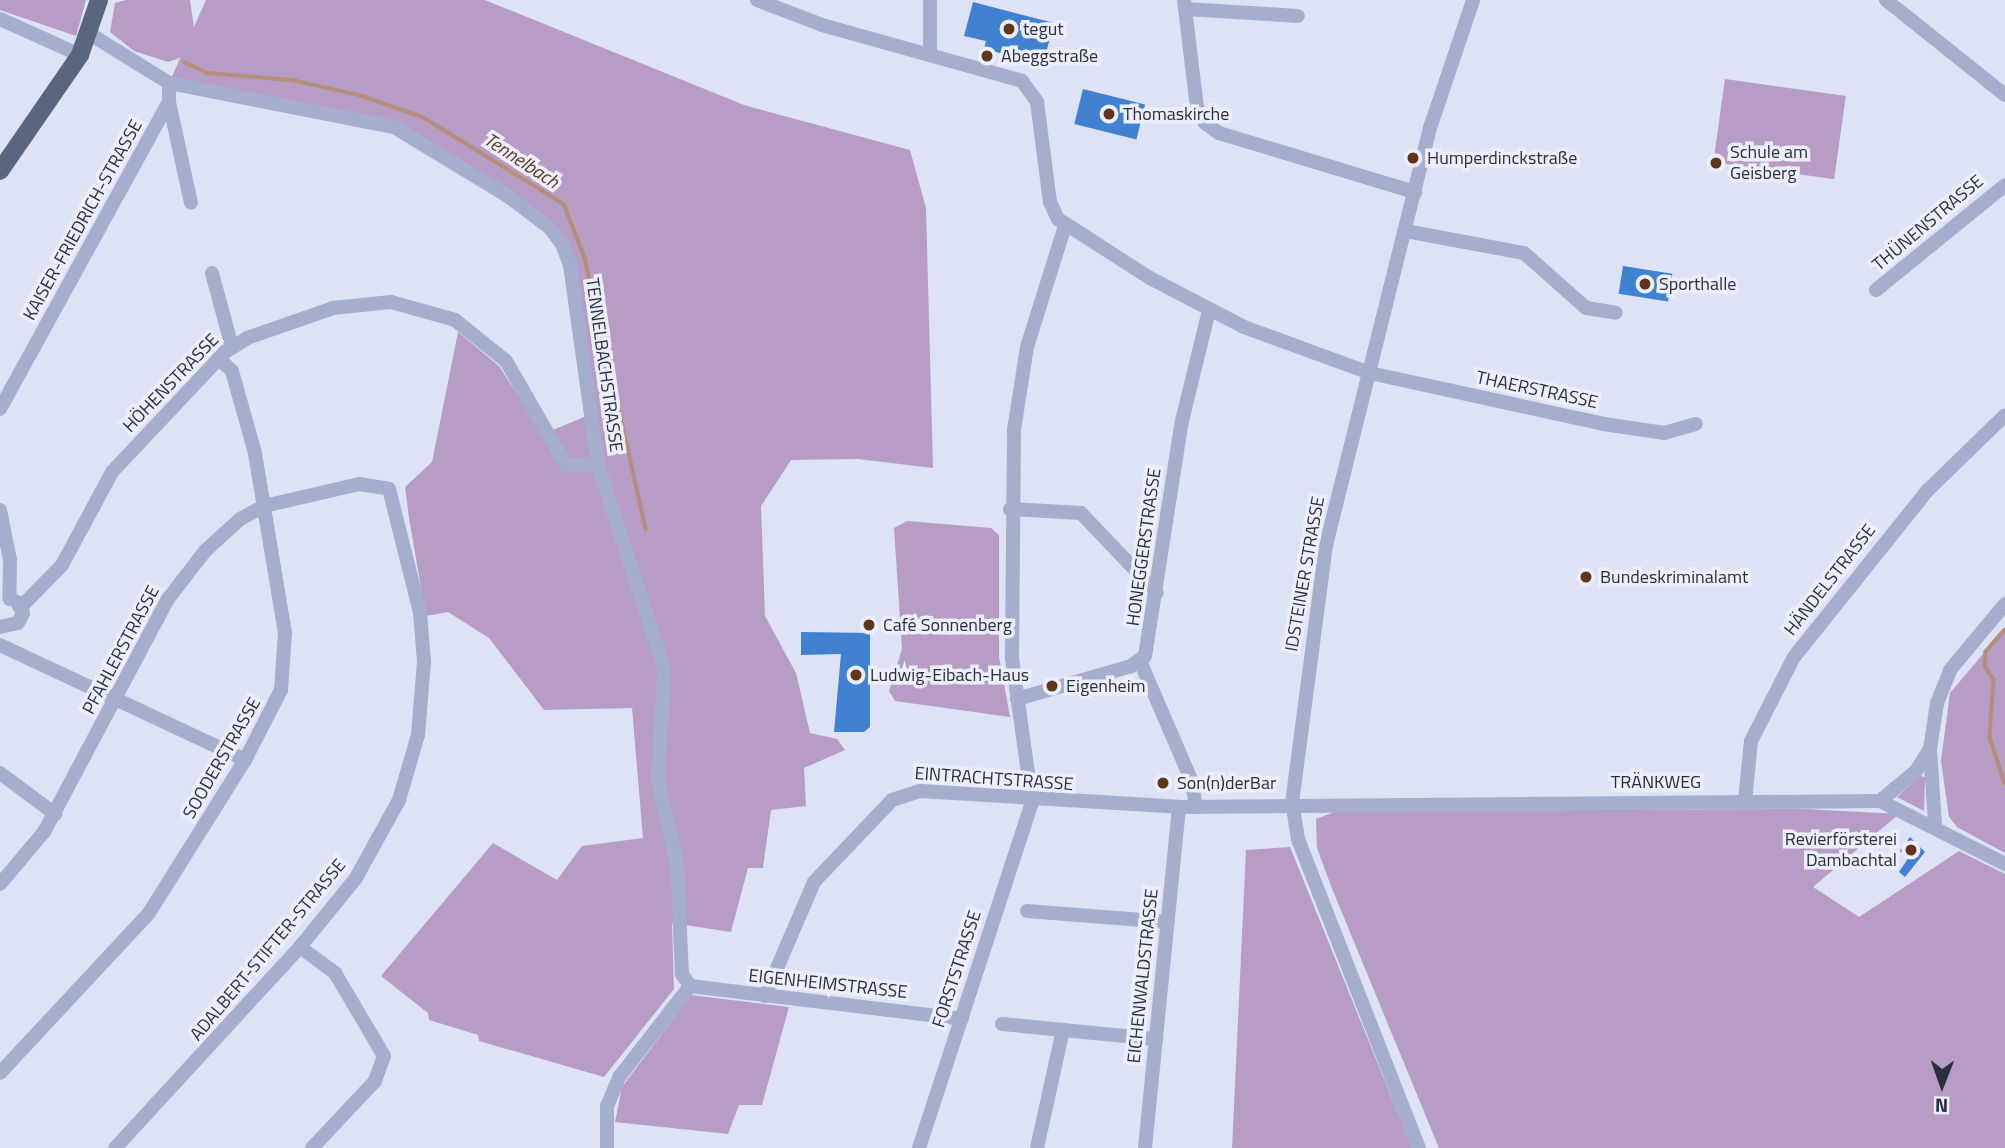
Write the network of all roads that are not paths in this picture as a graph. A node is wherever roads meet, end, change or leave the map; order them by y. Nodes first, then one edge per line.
1 (99, 0) edge
2 (757, 0) edge
3 (930, 0) edge
4 (1473, 0) edge
5 (1886, 0) edge
6 (1185, 5) edge
7 (1298, 16) dead end
8 (0, 19) edge
9 (90, 34) junction
10 (930, 54) junction
11 (80, 55) junction
12 (169, 83) junction
13 (2005, 95) edge
14 (169, 103) junction
15 (0, 171) edge
16 (2005, 184) edge
17 (1415, 192) junction
18 (191, 203) dead end
19 (1065, 226) junction
20 (1406, 231) junction
21 (212, 273) dead end
22 (1876, 290) dead end
23 (1209, 310) junction
24 (1616, 313) dead end
25 (232, 346) junction
26 (219, 359) junction
27 (1370, 373) junction
28 (0, 409) edge
29 (2005, 415) edge
30 (1696, 424) dead end
31 (598, 465) junction
32 (397, 505) joint
33 (264, 506) junction
34 (1010, 509) junction
35 (0, 510) edge
36 (1157, 593) junction
37 (8, 597) edge
38 (2005, 604) edge
39 (2, 628) edge
40 (0, 644) edge
41 (1140, 661) junction
42 (117, 699) junction
43 (1017, 699) junction
44 (1930, 749) junction
45 (244, 760) junction
46 (0, 774) edge
47 (1745, 801) junction
48 (1880, 801) junction
49 (1032, 802) junction
50 (1292, 803) junction
51 (1179, 807) junction
52 (1196, 807) junction
53 (55, 814) junction
54 (1935, 825) junction
55 (2005, 864) edge
56 (0, 884) edge
57 (1027, 911) dead end
58 (1168, 922) junction
59 (300, 947) junction
60 (690, 986) junction
61 (765, 996) junction
62 (962, 1018) junction
63 (1002, 1024) dead end
64 (1063, 1030) junction
65 (1156, 1040) junction
66 (0, 1073) edge
67 (115, 1148) edge
68 (312, 1148) edge
69 (607, 1148) edge
70 (919, 1148) edge
71 (1037, 1148) edge
72 (1145, 1148) edge
73 (1419, 1148) edge

1 - 9 main road
2 - 10 street
3 - 10 street
4 - 17 street, IDSTEINER STRASSE
5 - 13 street
6 - 7 street
6 - 17 street
8 - 11 street
9 - 11 main road
9 - 12 street, TENNELBACHSTRASSE
10 - 19 street
11 - 15 main road
12 - 14 street, KAISER-FRIEDRICH-STRASSE
12 - 31 street, TENNELBACHSTRASSE
14 - 18 street
14 - 28 street, KAISER-FRIEDRICH-STRASSE
16 - 22 street, THÜNENSTRASSE
17 - 20 street, IDSTEINER STRASSE
19 - 23 street, THAERSTRASSE
19 - 34 street
20 - 24 street
20 - 27 street, IDSTEINER STRASSE
21 - 25 street
23 - 27 street, THAERSTRASSE
23 - 36 street, HONEGGERSTRASSE
25 - 26 street, HÖHENSTRASSE
25 - 31 street, HÖHENSTRASSE
26 - 33 street, SOODERSTRASSE
26 - 37 street, HÖHENSTRASSE
27 - 30 street, THAERSTRASSE
27 - 50 street, IDSTEINER STRASSE
29 - 47 street, HÄNDELSTRASSE
31 - 60 street, TENNELBACHSTRASSE
32 - 33 street, PFAHLERSTRASSE
32 - 59 street, ADALBERT-STIFTER-STRASSE
33 - 42 street, PFAHLERSTRASSE
33 - 45 street, SOODERSTRASSE
34 - 36 street
34 - 43 street
35 - 37 street
36 - 41 street, HONEGGERSTRASSE
37 - 39 street, HÖHENSTRASSE
38 - 44 street
39 - 40 street
40 - 42 street
41 - 43 street
41 - 52 street
42 - 45 street
42 - 53 street, PFAHLERSTRASSE
43 - 49 street
44 - 48 street
44 - 54 street
45 - 66 street, SOODERSTRASSE
46 - 53 street
47 - 48 street, TRÄNKWEG
47 - 50 street, TRÄNKWEG
48 - 54 street, TRÄNKWEG
49 - 51 street, EINTRACHTSTRASSE
49 - 61 street, EINTRACHTSTRASSE
49 - 62 street, FORSTSTRASSE
50 - 52 street, EINTRACHTSTRASSE
50 - 73 street, IDSTEINER STRASSE
51 - 52 street, EINTRACHTSTRASSE
51 - 58 street, EICHENWALDSTRASSE
53 - 56 street, PFAHLERSTRASSE
54 - 55 street, TRÄNKWEG
57 - 58 street
58 - 65 street, EICHENWALDSTRASSE
59 - 67 street, ADALBERT-STIFTER-STRASSE
59 - 68 street
60 - 61 street, EIGENHEIMSTRASSE
60 - 69 street
61 - 62 street, EIGENHEIMSTRASSE
62 - 70 street, FORSTSTRASSE
63 - 64 street
64 - 65 street
64 - 71 street
65 - 72 street, EICHENWALDSTRASSE

